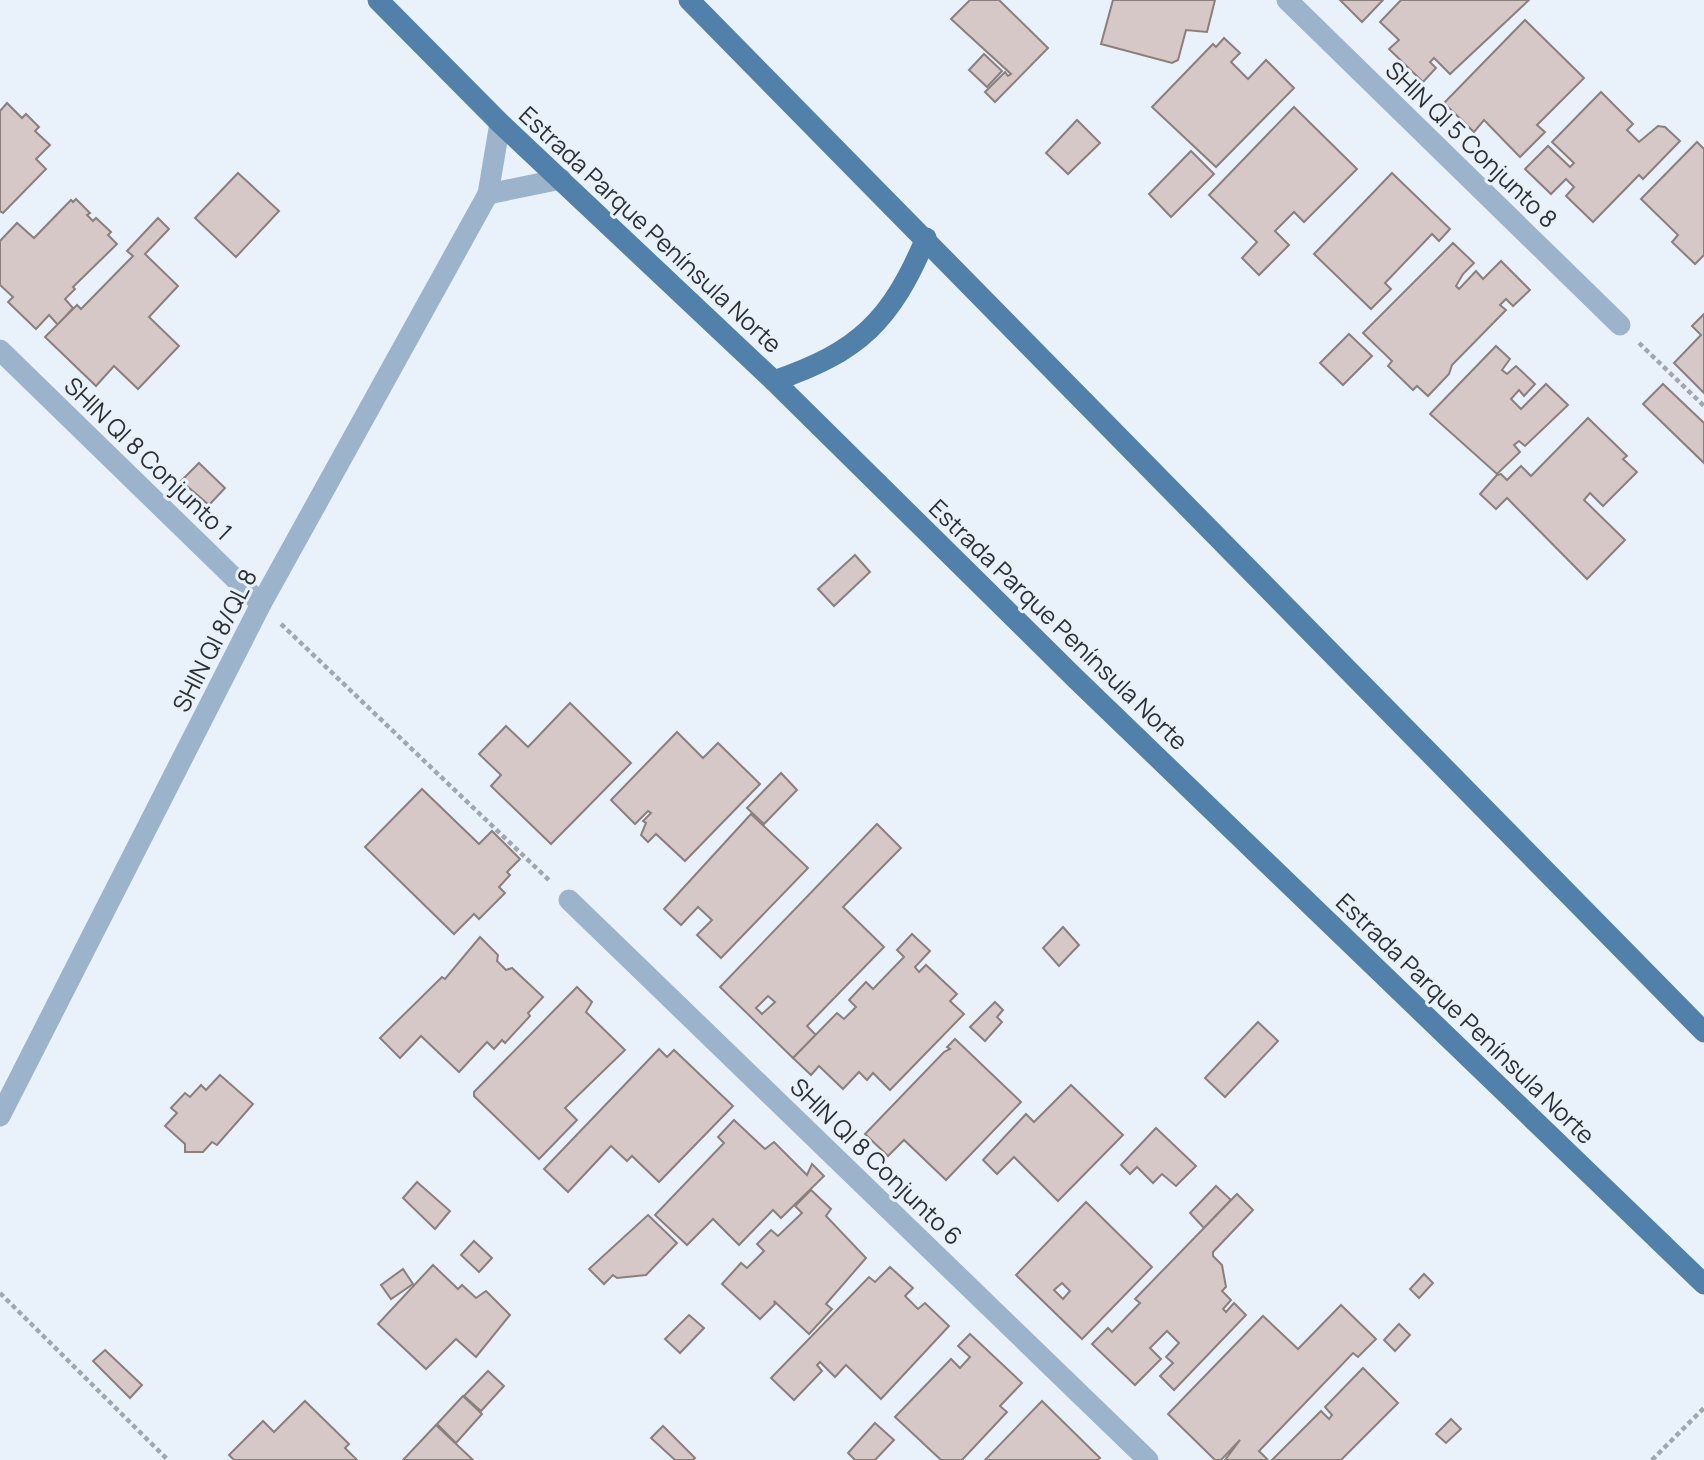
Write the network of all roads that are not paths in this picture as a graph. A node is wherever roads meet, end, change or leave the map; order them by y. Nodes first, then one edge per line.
1 (379, 0) edge
2 (689, 0) edge
3 (1287, 0) edge
4 (500, 123) junction
5 (561, 179) junction
6 (488, 194) junction
7 (926, 238) junction
8 (1620, 325) road end
9 (0, 350) edge
10 (774, 381) junction
11 (261, 604) junction
12 (569, 900) road end
13 (1704, 1032) edge
14 (0, 1116) edge
15 (1704, 1284) edge
16 (1149, 1460) edge

1 - 4 main road, Estrada Parque Península Norte
2 - 7 main road
3 - 8 street, SHIN QI 5 Conjunto 8
4 - 5 main road, Estrada Parque Península Norte
4 - 6 street, SHIN QI 8/QL 8
5 - 6 street
5 - 10 main road, Estrada Parque Península Norte
6 - 11 street, SHIN QI 8/QL 8
7 - 10 main road
7 - 13 main road
9 - 11 street, SHIN QI 8 Conjunto 1
10 - 15 main road, Estrada Parque Península Norte
11 - 14 street, SHIN QI 8/QL 8
12 - 16 street, SHIN QI 8 Conjunto 6

